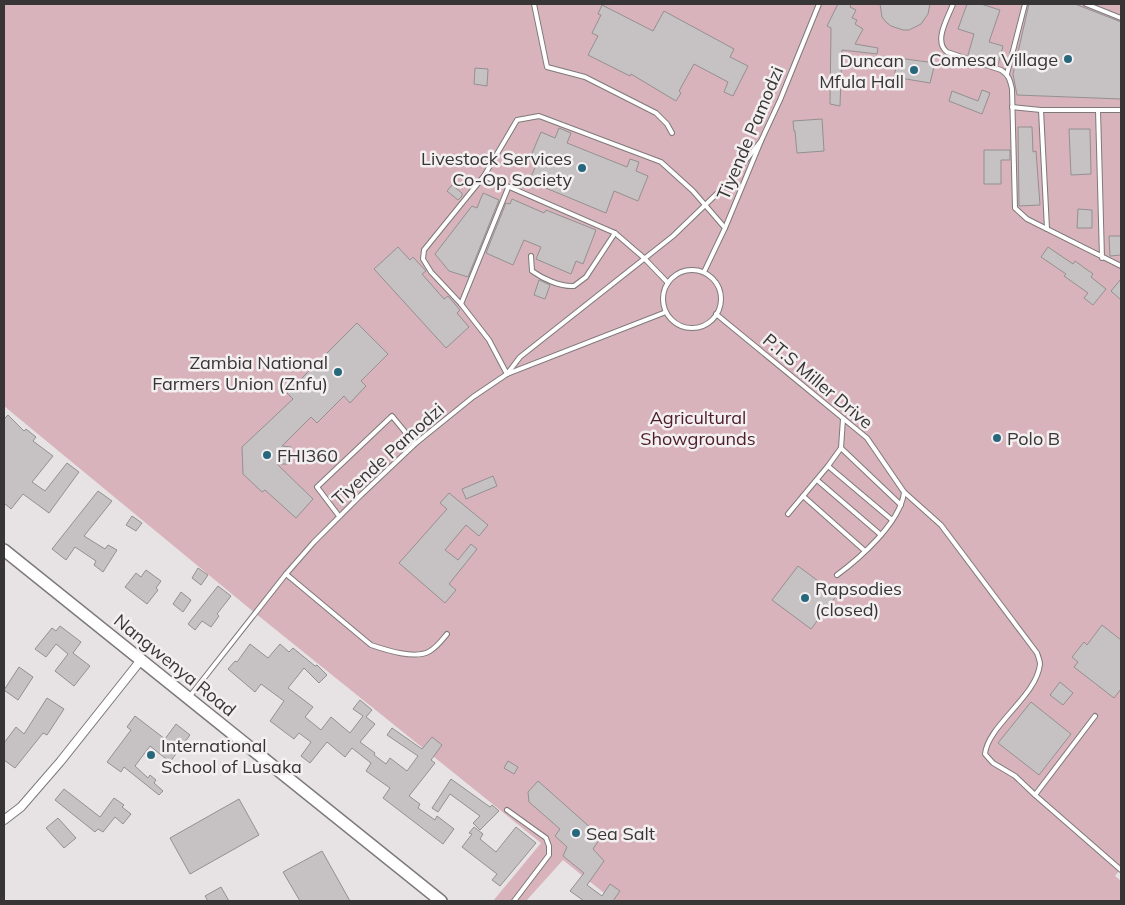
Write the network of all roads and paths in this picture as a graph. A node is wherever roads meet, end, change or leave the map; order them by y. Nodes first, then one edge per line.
1 (534, 4) edge
2 (819, 4) edge
3 (954, 4) edge
4 (1025, 4) edge
5 (1086, 4) edge
6 (1121, 18) edge
7 (1007, 74) junction
8 (1012, 107) junction
9 (1041, 110) junction
10 (1098, 110) junction
11 (1121, 110) edge
12 (672, 132) dead end
13 (761, 141) junction
14 (484, 176) junction
15 (508, 188) junction
16 (707, 205) junction
17 (726, 228) junction
18 (1047, 229) junction
19 (614, 233) junction
20 (531, 256) dead end
21 (644, 258) junction
22 (1102, 258) junction
23 (1121, 266) edge
24 (704, 272) junction
25 (668, 283) junction
26 (461, 304) junction
27 (666, 312) junction
28 (716, 314) junction
29 (508, 374) junction
30 (843, 419) junction
31 (415, 444) junction
32 (841, 448) junction
33 (828, 466) junction
34 (817, 480) junction
35 (904, 492) junction
36 (803, 496) junction
37 (901, 505) junction
38 (788, 514) dead end
39 (340, 516) junction
40 (892, 520) junction
41 (880, 535) junction
42 (4, 550) edge
43 (866, 551) junction
44 (286, 574) junction
45 (837, 575) dead end
46 (447, 634) dead end
47 (141, 660) junction
48 (188, 697) junction
49 (1095, 716) dead end
50 (1035, 795) junction
51 (507, 810) dead end
52 (4, 820) edge
53 (1121, 870) edge
54 (441, 901) edge
55 (514, 901) edge

1 - 12 lane
2 - 13 lane, Tiyende Pamodzi
3 - 7 lane
4 - 7 lane
5 - 6 lane
7 - 8 lane
8 - 9 lane
8 - 18 lane
9 - 10 lane
9 - 18 lane
10 - 11 lane
10 - 22 lane
13 - 16 lane
13 - 17 lane, Tiyende Pamodzi
14 - 15 lane
14 - 16 lane
14 - 26 lane
15 - 19 lane
15 - 26 lane
16 - 17 lane
16 - 21 lane
17 - 24 lane, Tiyende Pamodzi
18 - 22 lane
19 - 20 lane
19 - 21 lane
21 - 25 lane
21 - 29 lane
22 - 23 lane
24 - 25 lane
24 - 28 lane
25 - 27 lane
26 - 29 lane
27 - 28 lane
27 - 29 lane, Tiyende Pamodzi
28 - 30 lane, P.T.S Miller Drive
29 - 31 lane, Tiyende Pamodzi
30 - 32 lane
30 - 35 lane, P.T.S Miller Drive
31 - 39 lane, Tiyende Pamodzi
31 - 39 lane
32 - 33 lane
32 - 37 lane
33 - 34 lane
33 - 40 lane
34 - 36 lane
34 - 41 lane
35 - 37 lane
35 - 50 lane, P.T.S Miller Drive
36 - 38 lane
36 - 43 lane
37 - 40 lane
39 - 44 lane, Tiyende Pamodzi
40 - 41 lane
41 - 43 lane
42 - 47 main road, Nangwenya Road
43 - 45 lane
44 - 46 lane
44 - 48 lane, Tiyende Pamodzi
47 - 48 main road, Nangwenya Road
47 - 52 street
48 - 54 main road, Nangwenya Road
49 - 50 lane
50 - 53 lane
51 - 55 lane

